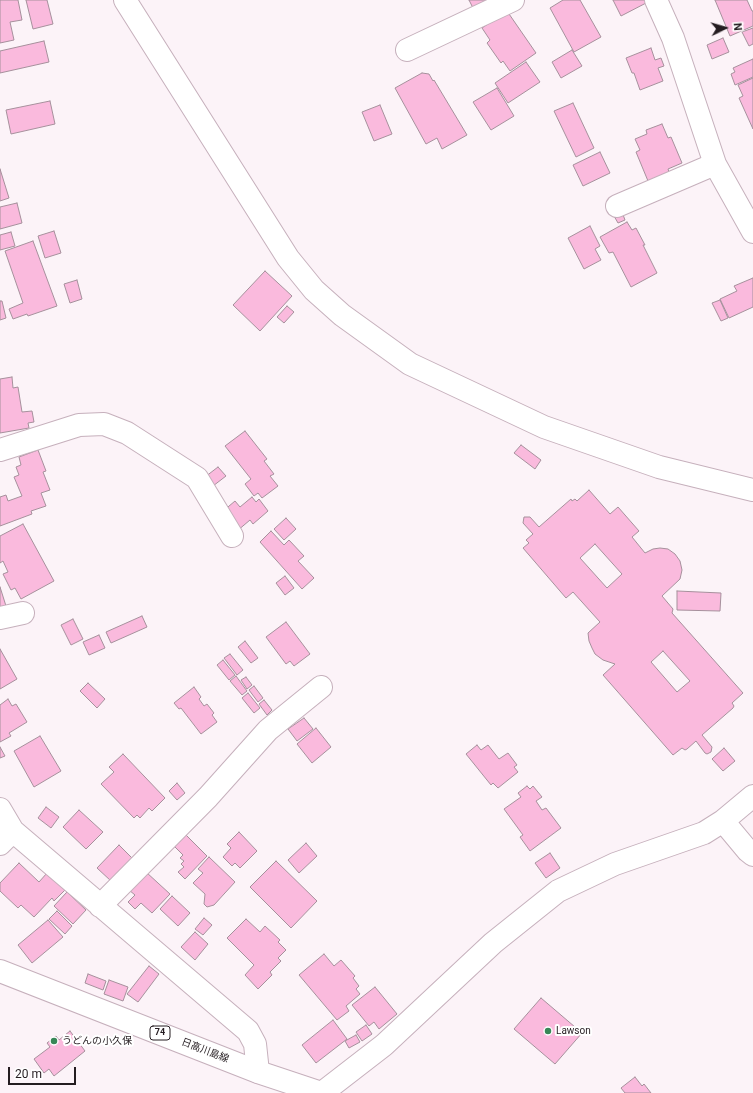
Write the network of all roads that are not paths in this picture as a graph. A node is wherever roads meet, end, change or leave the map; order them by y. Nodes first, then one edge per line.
1 (125, 0) edge
2 (513, 0) edge
3 (656, 0) edge
4 (407, 50) dead end
5 (714, 164) junction
6 (617, 206) dead end
7 (753, 232) edge
8 (0, 450) edge
9 (753, 490) edge
10 (232, 536) dead end
11 (23, 613) dead end
12 (0, 618) edge
13 (321, 687) dead end
14 (753, 796) edge
15 (0, 809) edge
16 (723, 821) junction
17 (6, 838) edge
18 (753, 855) edge
19 (100, 906) junction
20 (0, 971) edge
21 (258, 1072) junction
22 (321, 1093) edge

1 - 9 street
2 - 4 street
3 - 5 street
5 - 6 street
5 - 7 street
8 - 10 street
11 - 12 street
13 - 19 street
14 - 16 street
15 - 17 street
16 - 18 street
16 - 22 street
17 - 19 street
19 - 21 street
20 - 21 street, 日高川島線 / 74
21 - 22 street, 日高川島線 / 74

